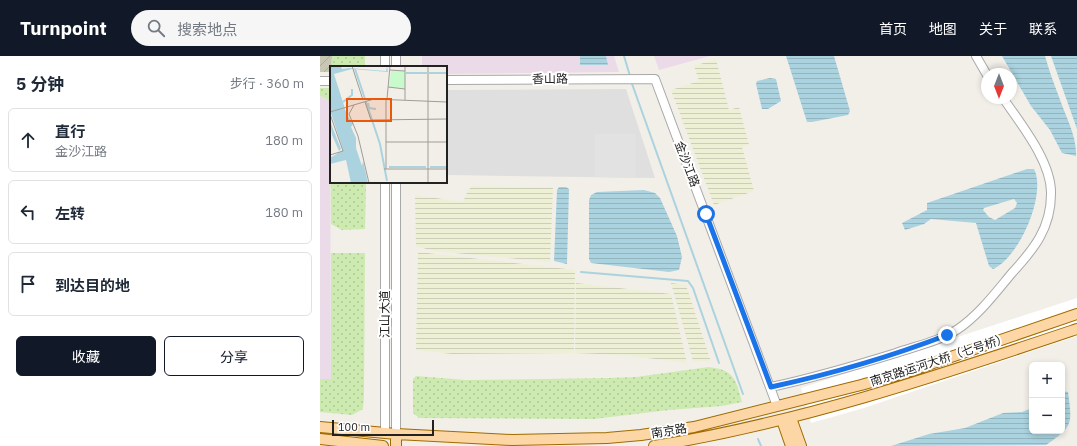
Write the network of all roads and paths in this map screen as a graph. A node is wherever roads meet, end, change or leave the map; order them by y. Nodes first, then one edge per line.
1 (976, 56) edge
2 (983, 68) edge
3 (655, 78) joint
4 (447, 80) edge
5 (330, 81) edge
6 (320, 82) edge
7 (1006, 104) edge
8 (385, 183) edge
9 (396, 183) edge
10 (1077, 314) edge
11 (1077, 329) edge
12 (771, 387) junction
13 (800, 401) joint
14 (777, 406) junction
15 (806, 414) joint
16 (787, 419) junction
17 (320, 427) edge
18 (385, 433) junction
19 (396, 434) junction
20 (320, 439) edge
21 (383, 446) edge
22 (396, 446) edge
23 (654, 446) edge
24 (791, 446) edge
25 (801, 446) edge

1 - 2 street
3 - 4 street, 香山路
3 - 12 street, 金沙江路
5 - 6 street
7 - 12 street
8 - 18 street, 江山大道
9 - 19 street, 江山大道
10 - 13 main road, 南京路运河大桥（七号桥）
11 - 15 main road, 南京路运河大桥（七号桥）
12 - 14 street, 金沙江路
13 - 14 main road, 南京路
14 - 19 main road, 南京路
15 - 16 main road, 南京路
16 - 23 main road, 南京路
16 - 24 main road
16 - 25 main road
17 - 18 main road, 南京路
18 - 19 main road, 南京路
18 - 21 main road, 江山大道
19 - 22 main road, 江山大道
20 - 21 main road

